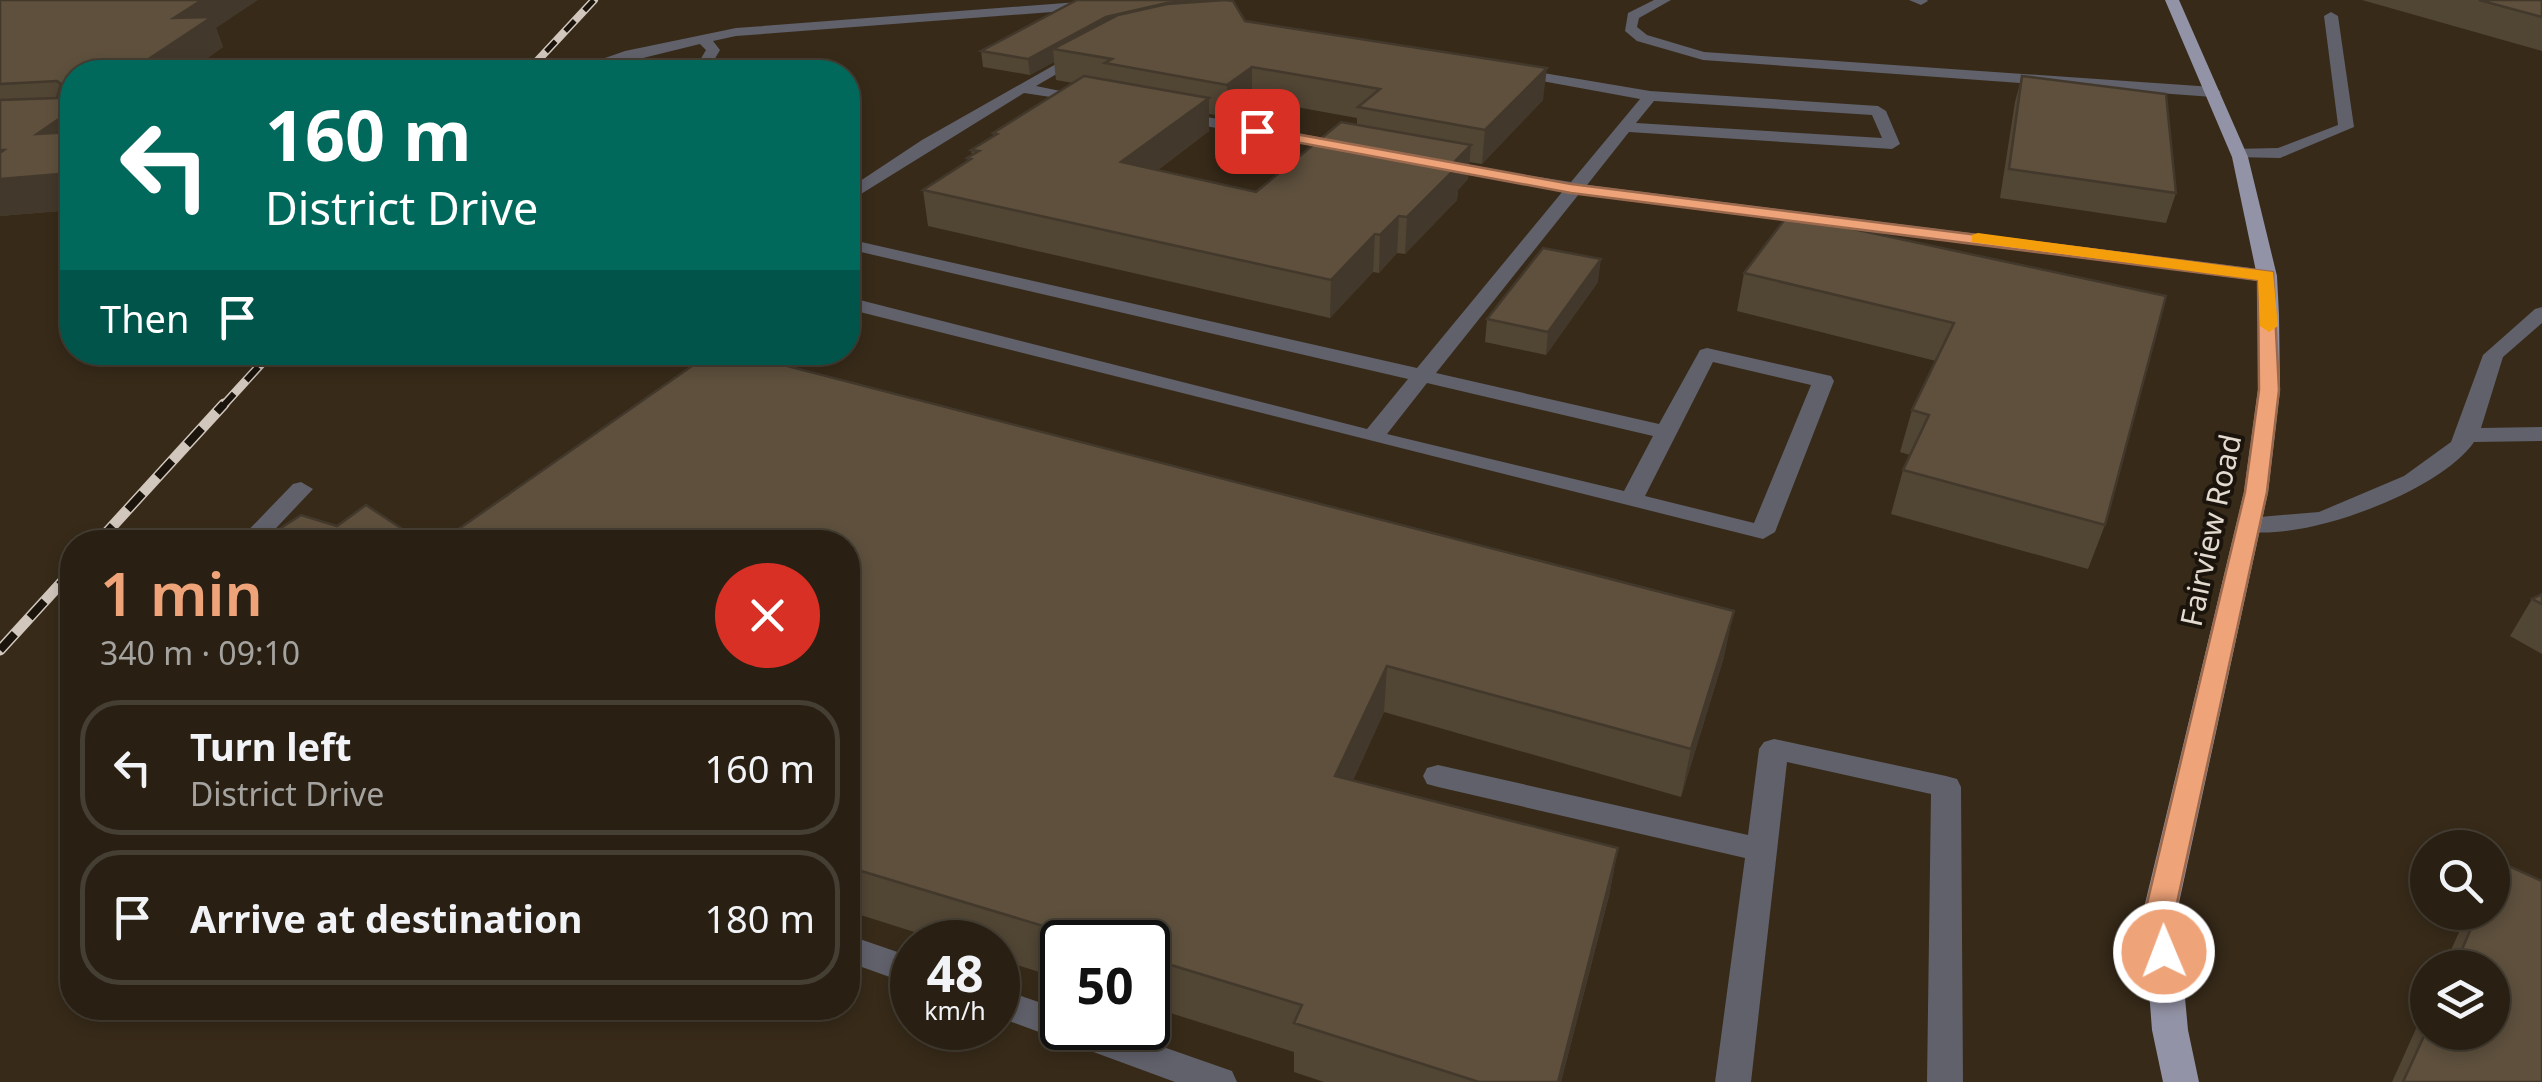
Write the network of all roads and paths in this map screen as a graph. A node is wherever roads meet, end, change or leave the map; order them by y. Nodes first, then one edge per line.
1 (1158, 0) edge
2 (1664, 0) edge
3 (2172, 0) edge
4 (2331, 16) dead end
5 (704, 38) junction
6 (1098, 47) edge
7 (619, 60) edge
8 (707, 60) edge
9 (1497, 69) edge
10 (1022, 88) junction
11 (2214, 92) junction
12 (1650, 96) junction
13 (1100, 102) edge
14 (1159, 113) edge
15 (1624, 127) junction
16 (1355, 149) edge
17 (2238, 153) junction
18 (1414, 160) edge
19 (860, 189) edge
20 (1571, 189) junction
21 (860, 247) edge
22 (2267, 276) junction
23 (860, 306) edge
24 (2542, 313) edge
25 (1420, 377) junction
26 (1666, 432) junction
27 (2542, 434) edge
28 (2467, 435) junction
29 (1372, 437) junction
30 (301, 489) dead end
31 (1630, 500) junction
32 (2248, 525) junction
33 (261, 530) edge
34 (1438, 776) dead end
35 (1762, 850) junction
36 (860, 952) edge
37 (890, 963) edge
38 (1131, 1050) edge
39 (1218, 1082) edge
40 (1733, 1082) edge
41 (1946, 1082) edge
42 (2181, 1082) edge

1 - 5 street
2 - 11 street
3 - 11 main road, Fairview Road
4 - 17 street
5 - 7 street
5 - 8 street
6 - 10 street
9 - 12 street
10 - 13 street
10 - 19 street
11 - 17 main road, Fairview Road
12 - 15 street
12 - 15 street
14 - 16 street
15 - 20 street
17 - 22 main road, Fairview Road
18 - 20 street
20 - 22 street
20 - 25 street
21 - 25 street
22 - 32 main road, Fairview Road
23 - 29 street
24 - 28 street
25 - 26 street
25 - 29 street
26 - 31 street
26 - 31 street
27 - 28 street
28 - 32 street
29 - 31 street
30 - 33 street
32 - 42 main road, Fairview Road
34 - 35 street
35 - 40 street
35 - 41 street
36 - 37 street
38 - 39 street

